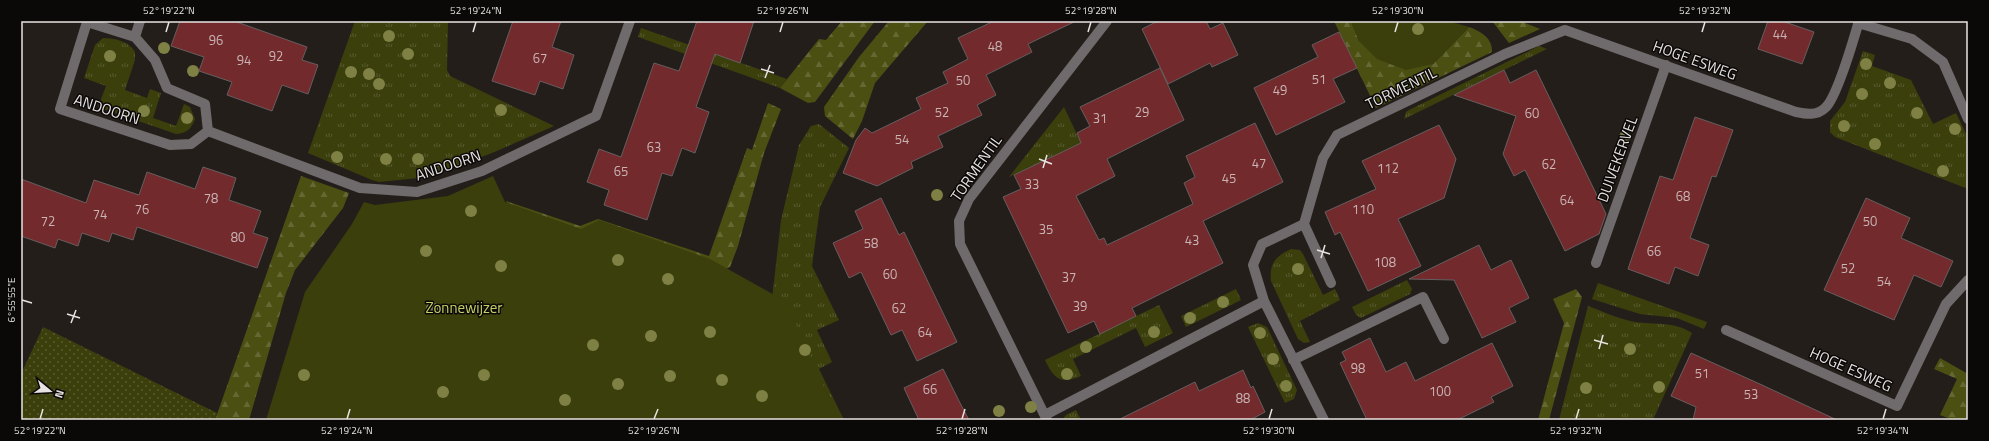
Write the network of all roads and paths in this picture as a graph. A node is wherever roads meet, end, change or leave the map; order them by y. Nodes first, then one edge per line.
1 (140, 21) edge
2 (630, 21) edge
3 (1107, 21) edge
4 (1858, 22) edge
5 (1566, 30) joint
6 (135, 37) junction
7 (1666, 65) junction
8 (1968, 119) edge
9 (208, 131) junction
10 (1304, 224) junction
11 (1596, 262) dead end
12 (1968, 280) edge
13 (1331, 282) dead end
14 (1264, 301) junction
15 (1726, 330) dead end
16 (1444, 339) dead end
17 (1293, 360) junction
18 (1046, 418) edge
19 (1324, 420) edge

1 - 6 street
2 - 9 street, ANDOORN
3 - 18 street, TORMENTIL
4 - 7 street, HOGE ESWEG
4 - 8 street
5 - 7 street, HOGE ESWEG
5 - 10 street, TORMENTIL
6 - 9 street
6 - 9 street, ANDOORN
7 - 11 street, DUIVEKERVEL
10 - 13 street
10 - 14 street
12 - 15 street, HOGE ESWEG
14 - 17 street
14 - 18 street, TORMENTIL
16 - 17 street
17 - 19 street

